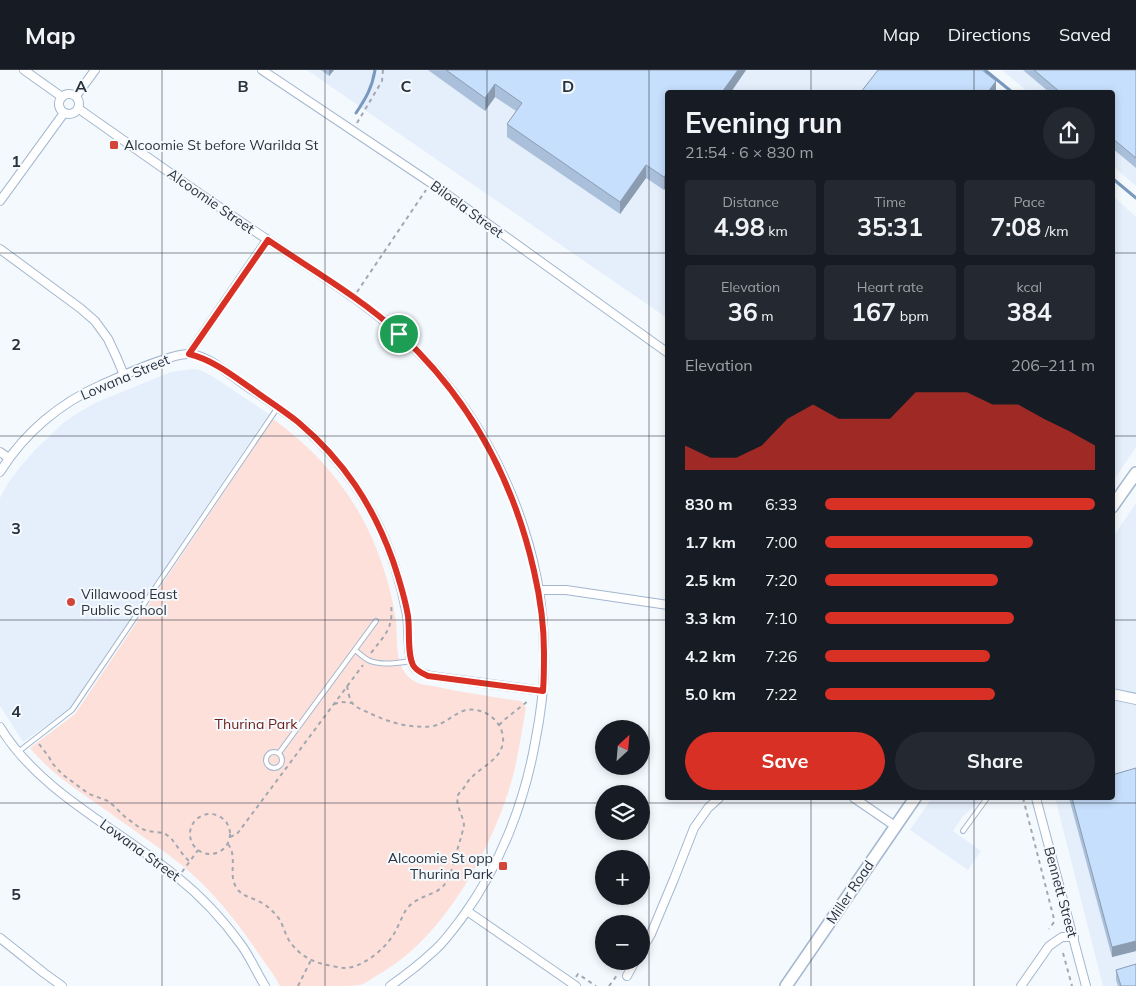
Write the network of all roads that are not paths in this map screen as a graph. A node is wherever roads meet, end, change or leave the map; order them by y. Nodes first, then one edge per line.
1 (24, 70) edge
2 (95, 70) edge
3 (262, 70) edge
4 (76, 96) junction
5 (62, 97) junction
6 (79, 109) junction
7 (64, 113) junction
8 (0, 201) edge
9 (268, 240) junction
10 (0, 249) edge
11 (665, 351) edge
12 (189, 354) junction
13 (124, 375) junction
14 (278, 407) junction
15 (0, 452) edge
16 (9, 458) junction
17 (0, 472) edge
18 (1136, 473) edge
19 (1115, 504) edge
20 (539, 590) junction
21 (665, 605) edge
22 (376, 621) dead end
23 (355, 650) junction
24 (411, 661) junction
25 (543, 691) junction
26 (1115, 694) edge
27 (1136, 698) edge
28 (0, 727) edge
29 (18, 752) junction
30 (279, 753) junction
31 (717, 800) edge
32 (857, 800) edge
33 (914, 800) edge
34 (986, 800) edge
35 (1037, 800) edge
36 (895, 826) junction
37 (963, 832) dead end
38 (467, 910) junction
39 (650, 936) edge
40 (1074, 937) junction
41 (0, 938) edge
42 (631, 970) edge
43 (627, 976) dead end
44 (62, 986) edge
45 (265, 986) edge
46 (390, 986) edge
47 (576, 986) edge
48 (786, 986) edge
49 (1021, 986) edge
50 (1086, 986) edge

1 - 5 street
2 - 4 street
3 - 11 street, Biloela Street
4 - 5 street
4 - 6 street
5 - 7 street
6 - 7 street
6 - 9 street, Alcoomie Street
7 - 8 street
9 - 12 street
9 - 20 street, Alcoomie Street
10 - 13 street
12 - 13 street, Lowana Street
12 - 14 street
13 - 16 street, Lowana Street
14 - 24 street
14 - 29 lane
15 - 16 street
16 - 17 street, Lowana Street
18 - 19 main road
20 - 21 street
20 - 25 street, Alcoomie Street
22 - 23 lane
23 - 24 lane
23 - 30 lane
24 - 25 street
25 - 38 street, Alcoomie Street
26 - 27 street
28 - 29 street, Lowana Street
29 - 45 street, Lowana Street
30 - 30 lane
31 - 39 street
32 - 36 street
33 - 36 main road, Miller Road
34 - 37 lane
35 - 40 street, Bennett Street
36 - 48 main road, Miller Road
38 - 46 street, Alcoomie Street
38 - 47 street
40 - 49 street
40 - 50 street, Bennett Street
41 - 44 street
42 - 43 street

